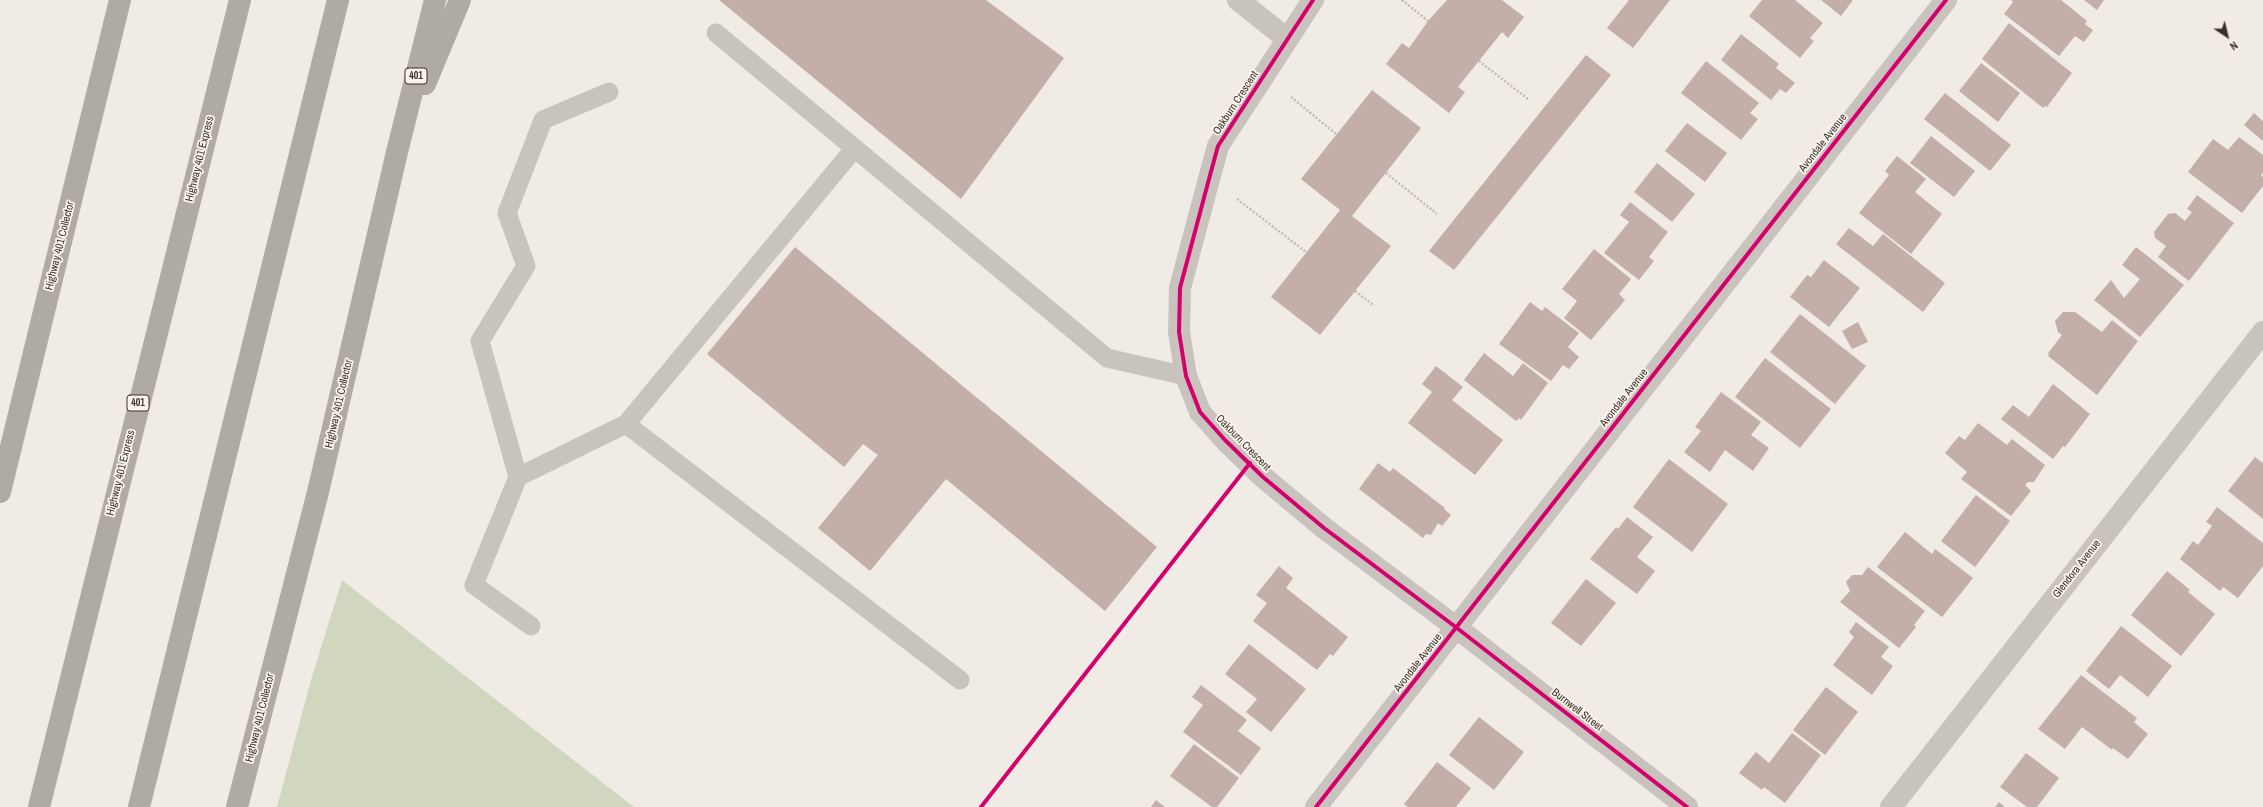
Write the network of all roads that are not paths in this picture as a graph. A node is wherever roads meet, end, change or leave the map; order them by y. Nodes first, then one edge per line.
1 (120, 0) edge
2 (240, 0) edge
3 (338, 0) edge
4 (435, 0) edge
5 (460, 0) edge
6 (1238, 0) edge
7 (1313, 0) edge
8 (1946, 0) edge
9 (716, 33) dead end
10 (1286, 39) junction
11 (609, 92) dead end
12 (854, 149) junction
13 (397, 152) junction
14 (2263, 332) edge
15 (1186, 376) junction
16 (626, 424) junction
17 (518, 477) junction
18 (0, 492) edge
19 (531, 626) dead end
20 (1457, 628) junction
21 (960, 680) dead end
22 (39, 807) edge
23 (139, 807) edge
24 (237, 807) edge
25 (1316, 807) edge
26 (1686, 807) edge
27 (1891, 807) edge

1 - 18 highway, Highway 401 Collector
2 - 22 highway, Highway 401 Express / 401
3 - 23 highway
4 - 13 highway, Highway 401 Collector / 401
5 - 13 highway
6 - 10 street
7 - 10 street, Oakburn Crescent
8 - 20 street, Avondale Avenue
9 - 12 lane
10 - 15 street, Oakburn Crescent
11 - 17 lane
12 - 15 lane
12 - 16 lane
13 - 24 highway, Highway 401 Collector / 401
14 - 27 street, Glendora Avenue
15 - 20 street, Oakburn Crescent
16 - 17 lane
16 - 21 lane
17 - 19 lane
20 - 25 street, Avondale Avenue
20 - 26 street, Burnwell Street

